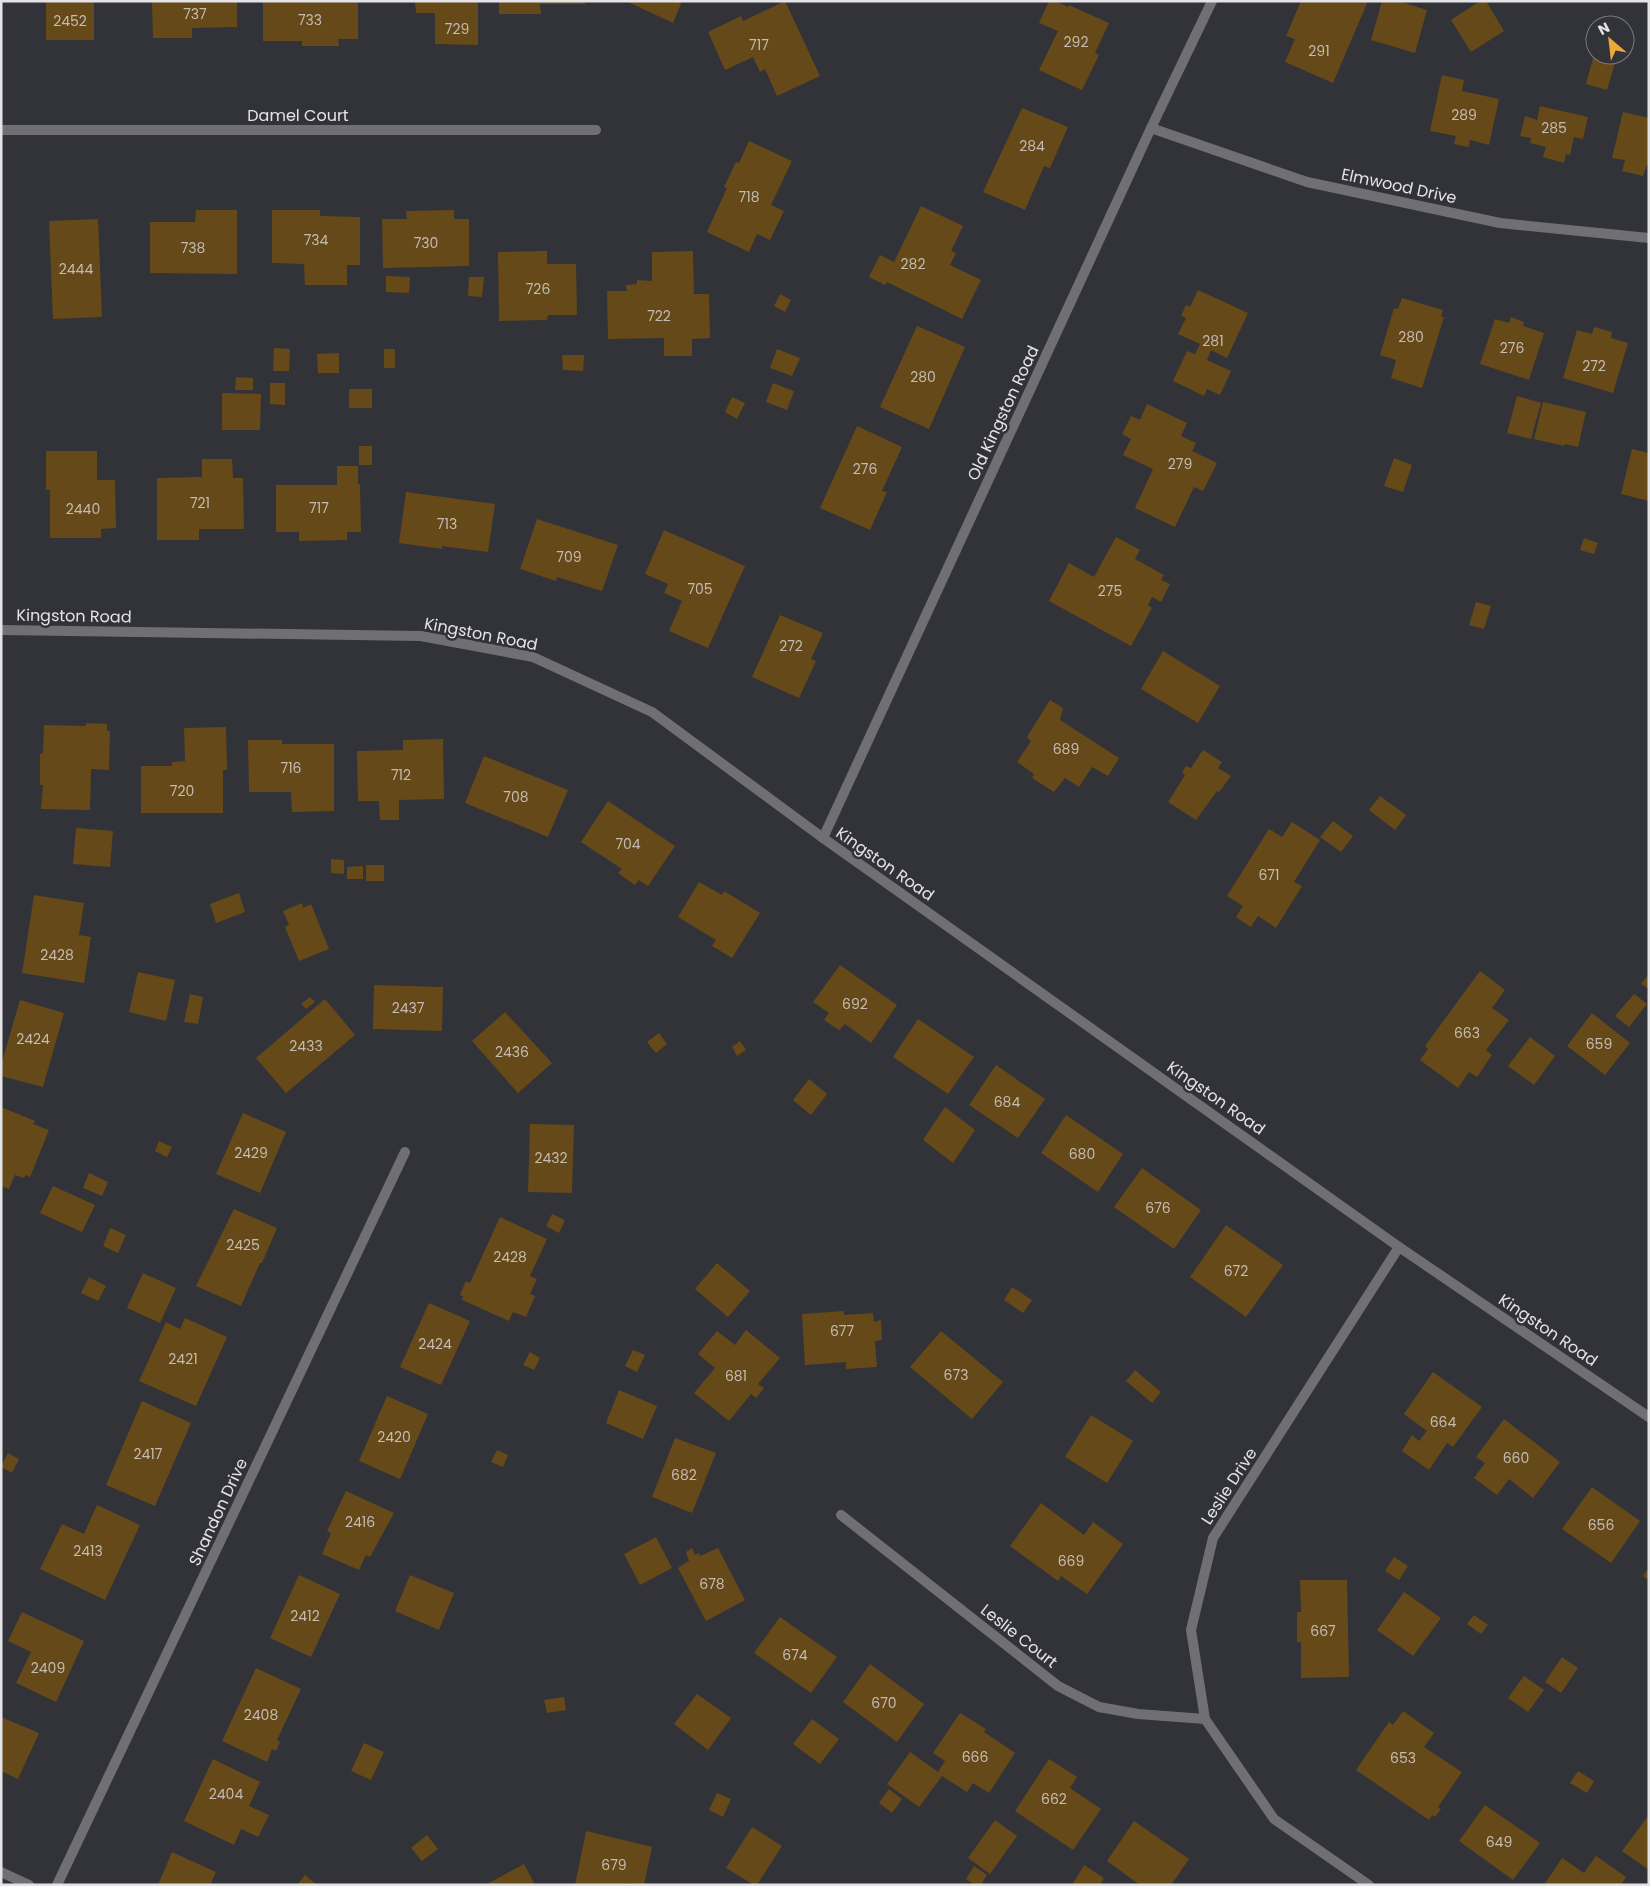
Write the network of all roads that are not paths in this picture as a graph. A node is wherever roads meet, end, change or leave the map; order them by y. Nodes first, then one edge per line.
1 (1212, 1) edge
2 (1151, 128) junction
3 (1, 130) edge
4 (596, 130) dead end
5 (1649, 238) edge
6 (1, 630) edge
7 (823, 838) junction
8 (405, 1152) dead end
9 (1399, 1247) junction
10 (1649, 1417) edge
11 (841, 1515) dead end
12 (1205, 1719) junction
13 (1, 1872) edge
14 (29, 1885) edge
15 (57, 1885) edge
16 (1368, 1885) edge

1 - 2 street, Old Kingston Road
2 - 5 street, Elmwood Drive
2 - 7 street, Old Kingston Road
3 - 4 street, Damel Court
6 - 7 street, Kingston Road
7 - 9 street, Kingston Road
8 - 15 street, Shandon Drive
9 - 10 street, Kingston Road
9 - 12 street, Leslie Drive
11 - 12 street, Leslie Court
12 - 16 street, Leslie Drive
13 - 14 street

